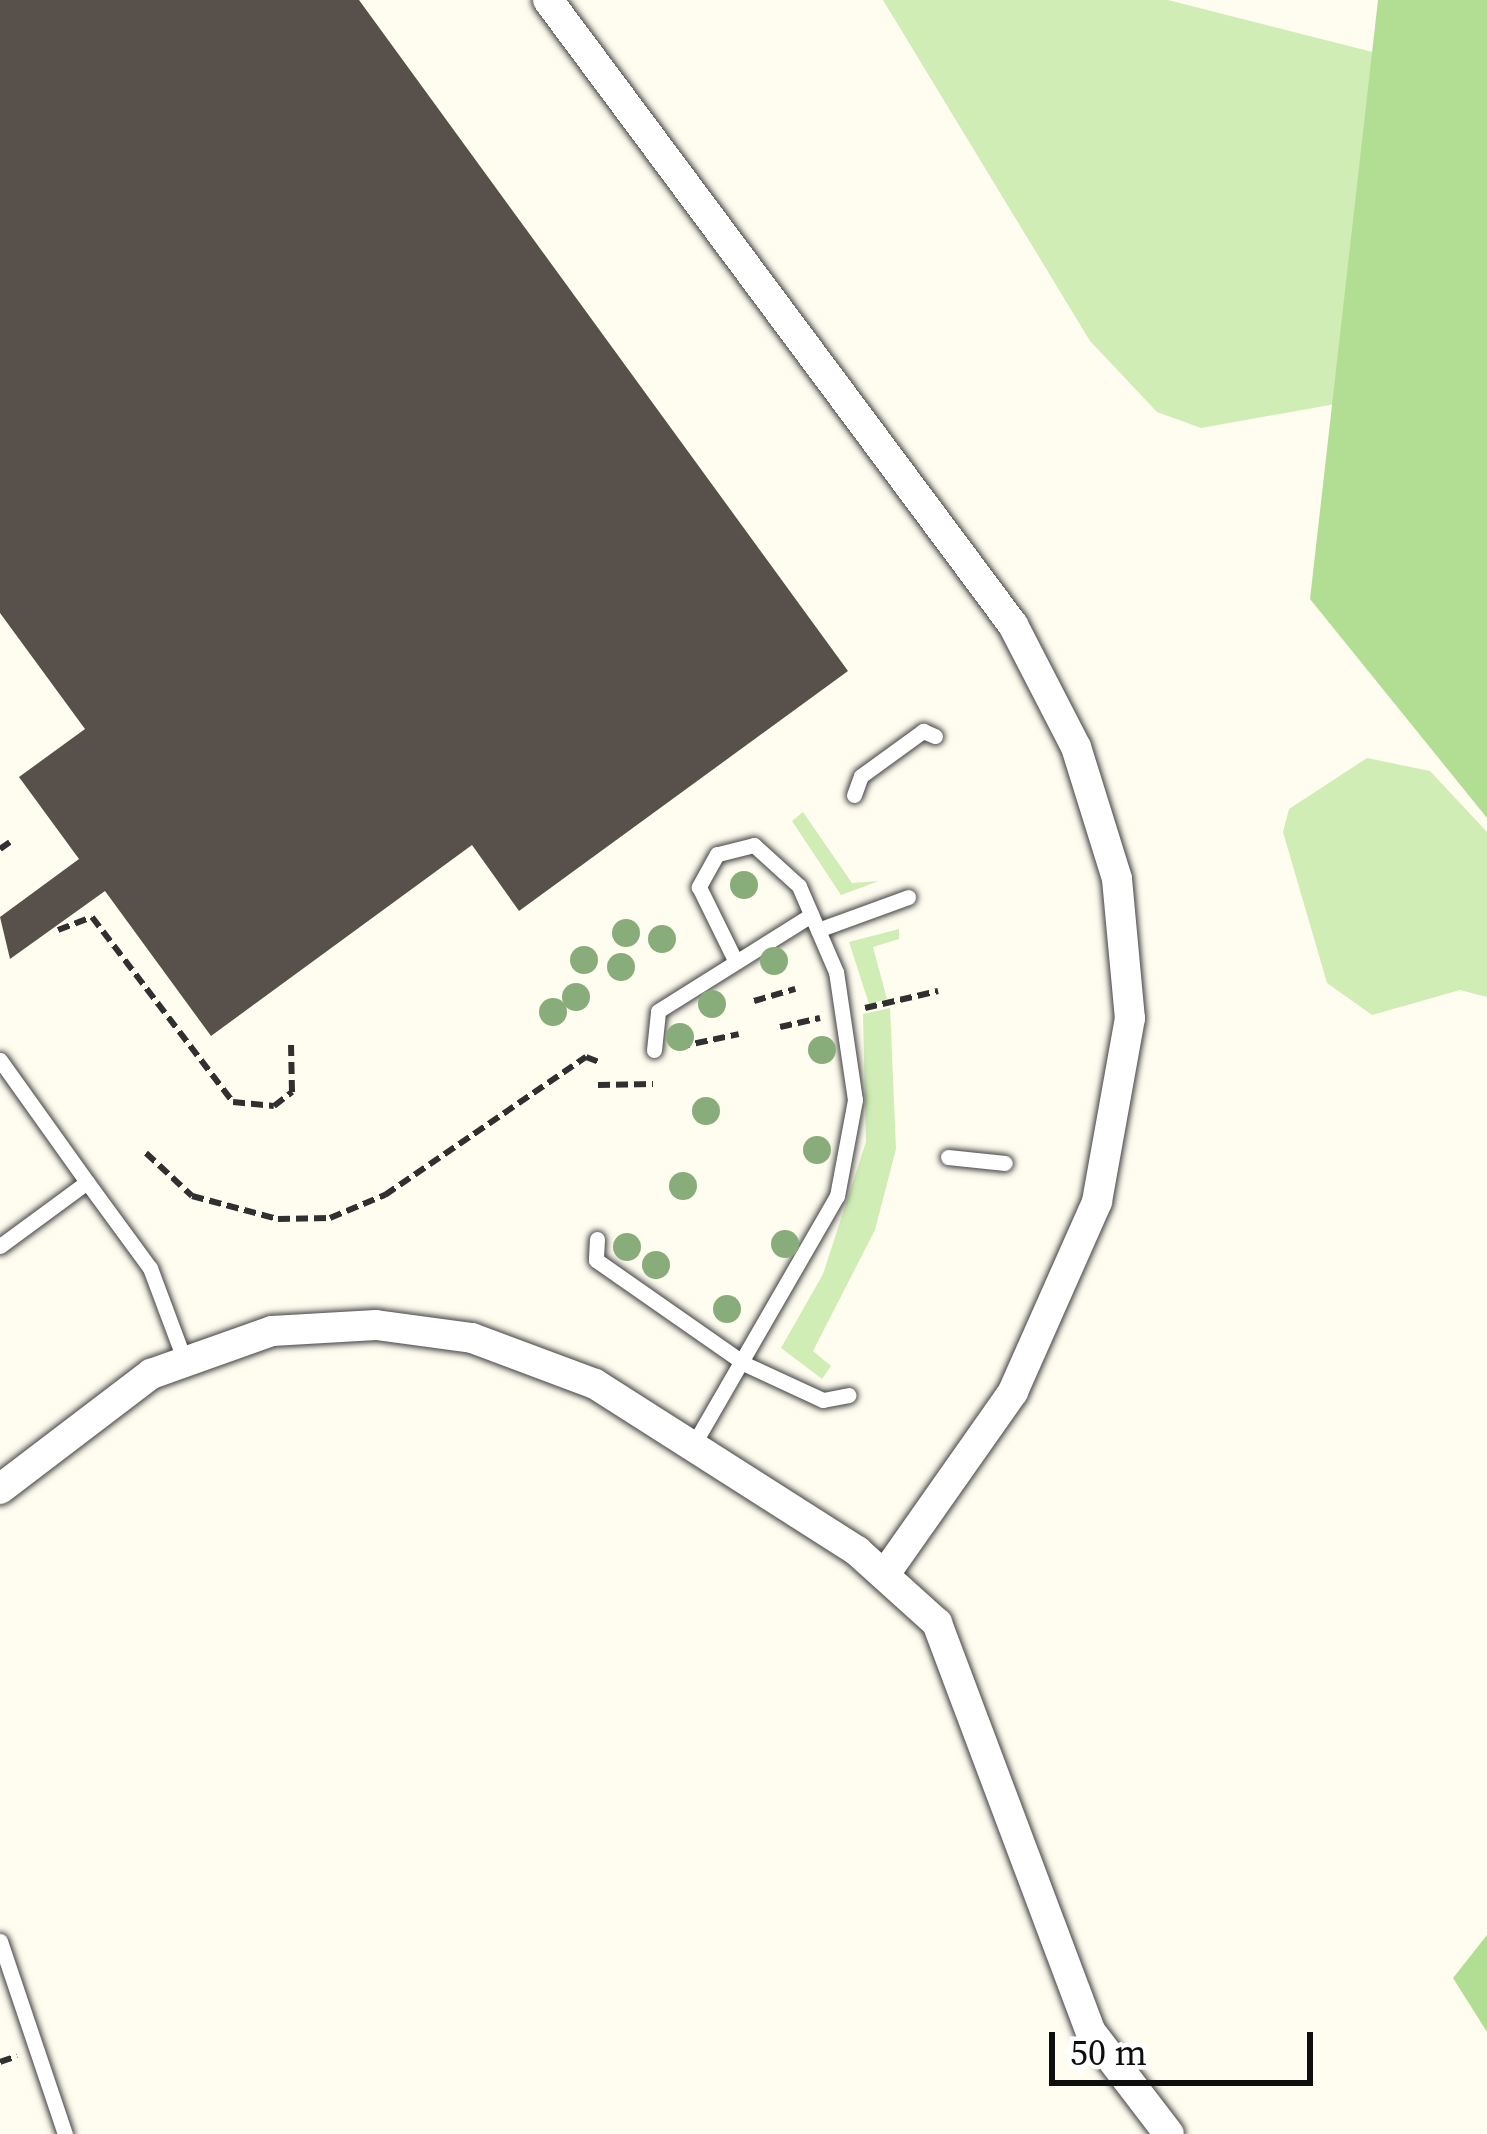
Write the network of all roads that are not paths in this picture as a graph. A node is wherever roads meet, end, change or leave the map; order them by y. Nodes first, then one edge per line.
1 (548, 0) edge
2 (934, 736) dead end
3 (854, 795) dead end
4 (908, 897) dead end
5 (814, 922) junction
6 (734, 958) junction
7 (653, 1050) dead end
8 (0, 1060) edge
9 (948, 1157) dead end
10 (1005, 1163) dead end
11 (87, 1182) junction
12 (597, 1239) dead end
13 (0, 1246) edge
14 (184, 1359) junction
15 (745, 1364) junction
16 (849, 1395) dead end
17 (692, 1447) junction
18 (0, 1489) edge
19 (885, 1574) junction
20 (0, 1941) edge
21 (64, 2134) edge
22 (1168, 2134) edge

1 - 19 street
2 - 3 lane
4 - 5 lane
5 - 6 lane
5 - 6 lane
5 - 15 lane
6 - 7 lane
8 - 11 lane
9 - 10 lane
11 - 13 lane
11 - 14 lane
12 - 15 lane
14 - 17 street
14 - 18 street
15 - 16 lane
15 - 17 lane
17 - 19 street
19 - 22 street
20 - 21 lane

